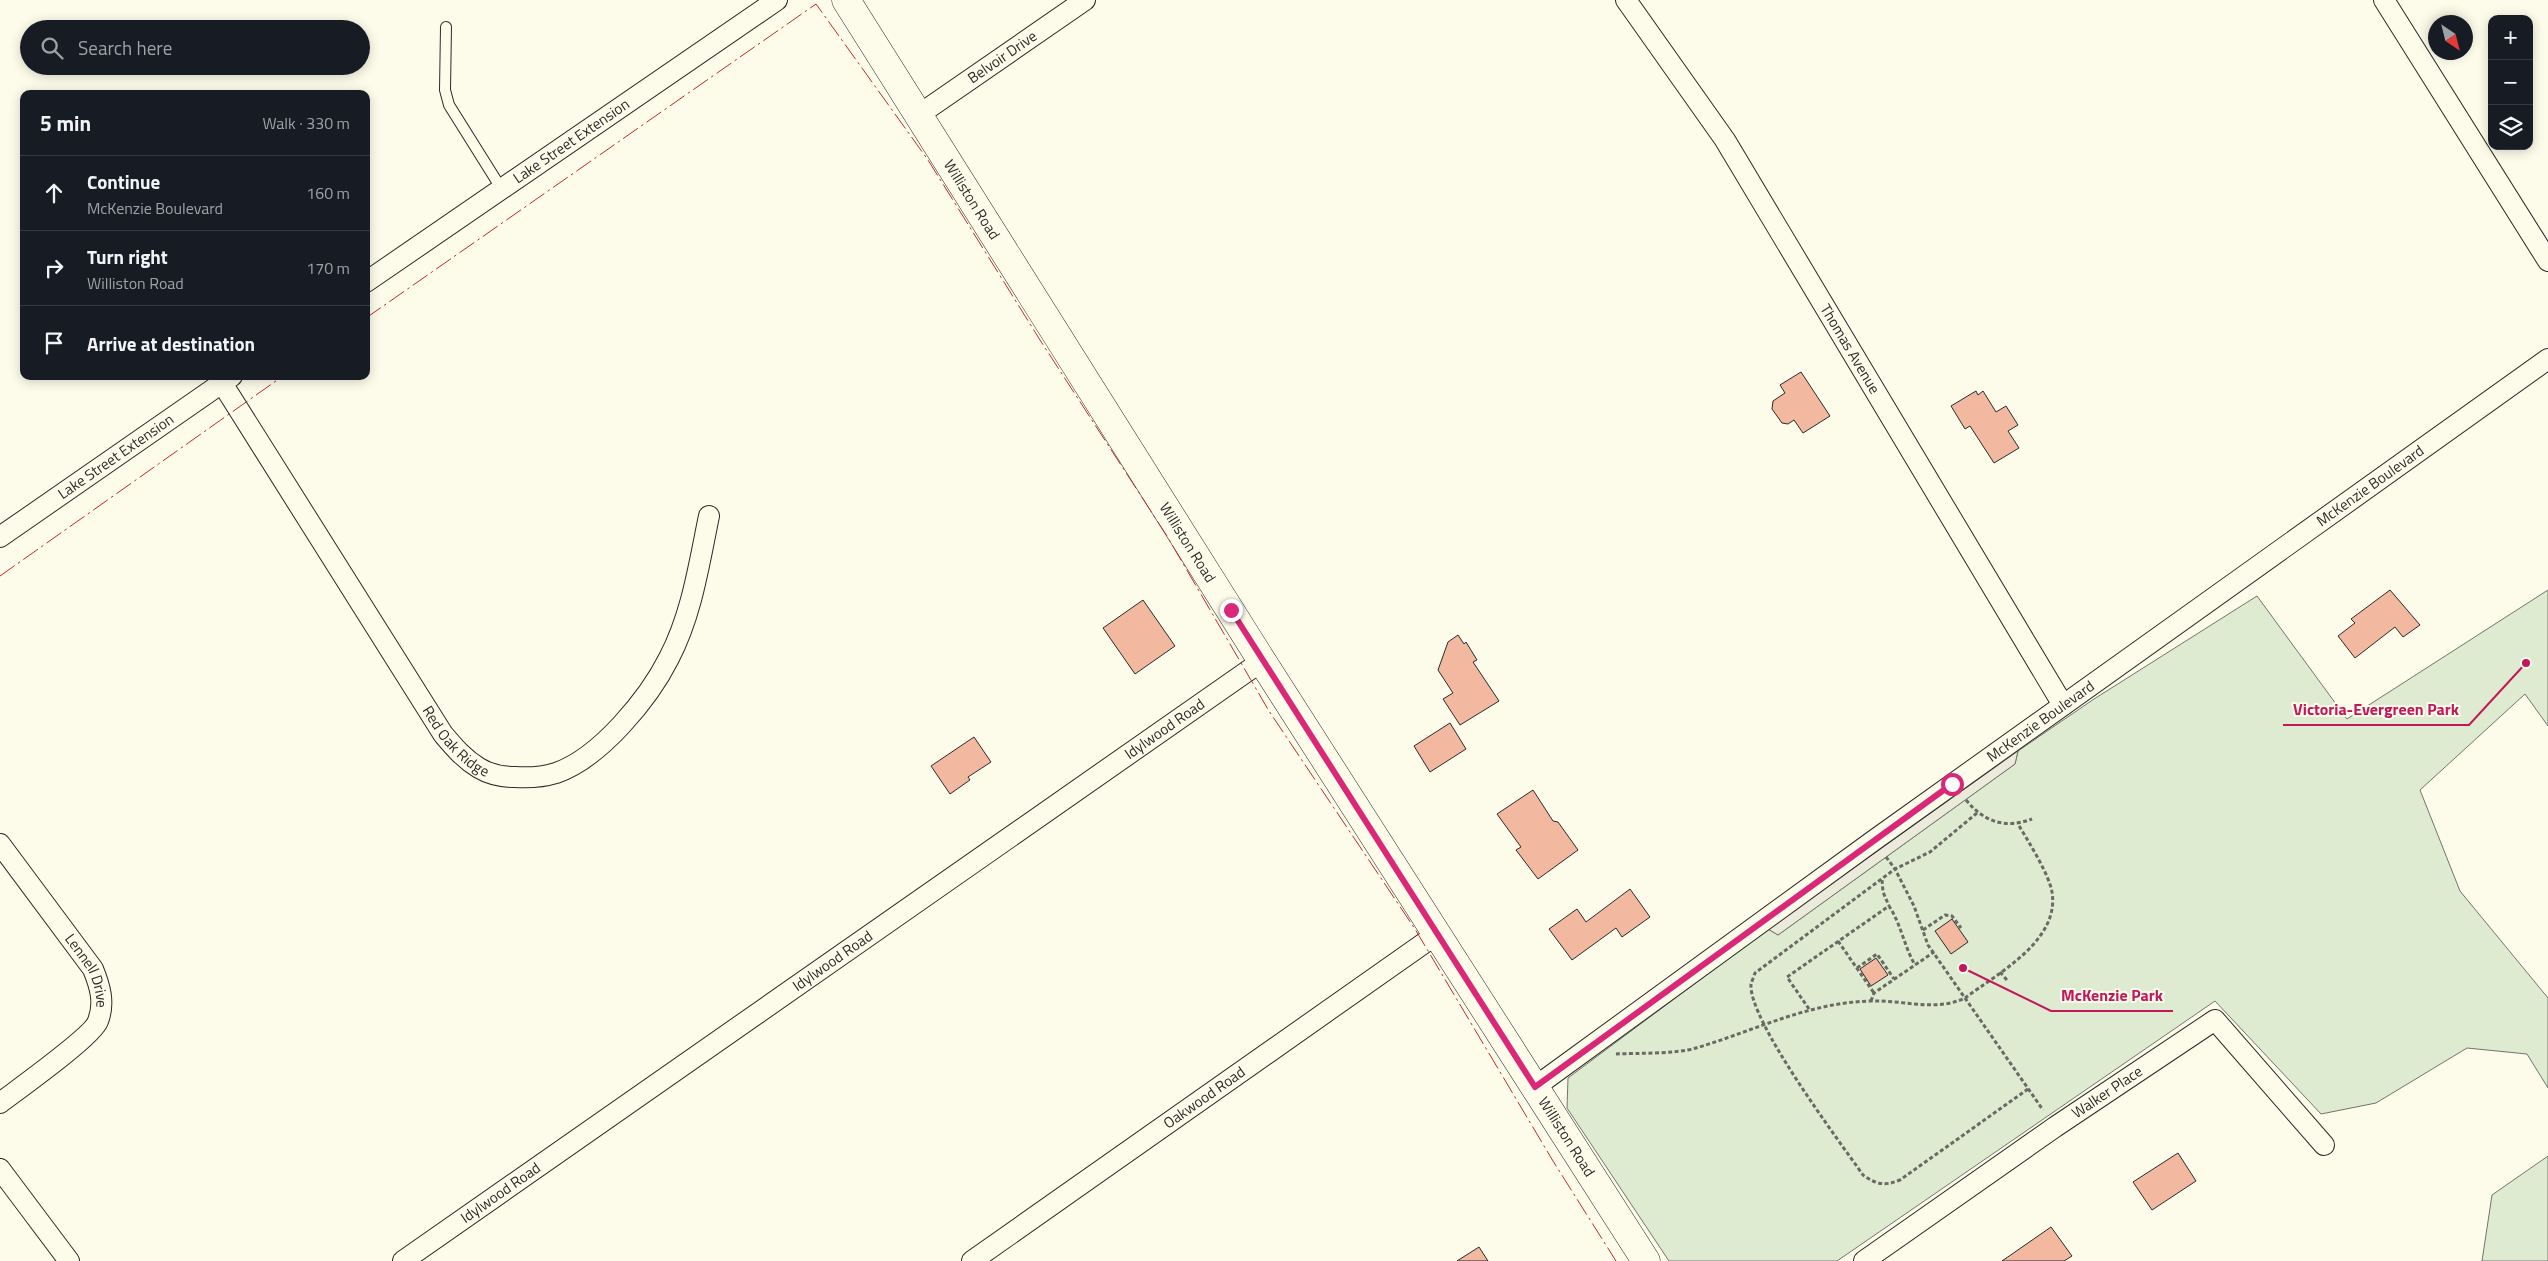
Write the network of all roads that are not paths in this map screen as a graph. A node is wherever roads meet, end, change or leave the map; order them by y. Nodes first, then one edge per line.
1 (777, 0) edge
2 (846, 0) edge
3 (1085, 0) edge
4 (1626, 0) edge
5 (2384, 0) edge
6 (446, 27) dead end
7 (920, 114) junction
8 (501, 188) junction
9 (2548, 261) edge
10 (370, 279) edge
11 (2548, 359) edge
12 (227, 380) edge
13 (709, 516) dead end
14 (0, 538) edge
15 (1262, 662) junction
16 (2063, 705) junction
17 (0, 844) edge
18 (1437, 934) junction
19 (1535, 1087) junction
20 (0, 1103) edge
21 (2324, 1145) dead end
22 (0, 1169) edge
23 (69, 1261) edge
24 (403, 1261) edge
25 (972, 1261) edge
26 (1646, 1261) edge
27 (1864, 1261) edge

1 - 8 street, Lake Street Extension
2 - 7 main road, Williston Road
3 - 7 street, Belvoir Drive
4 - 16 street, Thomas Avenue
5 - 9 street
6 - 8 lane
7 - 15 main road, Williston Road
8 - 10 street, Lake Street Extension
11 - 16 street, McKenzie Boulevard
12 - 13 street, Red Oak Ridge
12 - 14 street, Lake Street Extension
15 - 18 main road, Williston Road
15 - 24 street, Idylwood Road
16 - 19 street, McKenzie Boulevard
17 - 20 street, Lennell Drive
18 - 19 main road, Williston Road
18 - 25 street, Oakwood Road
19 - 26 main road, Williston Road
21 - 27 street, Walker Place
22 - 23 street

